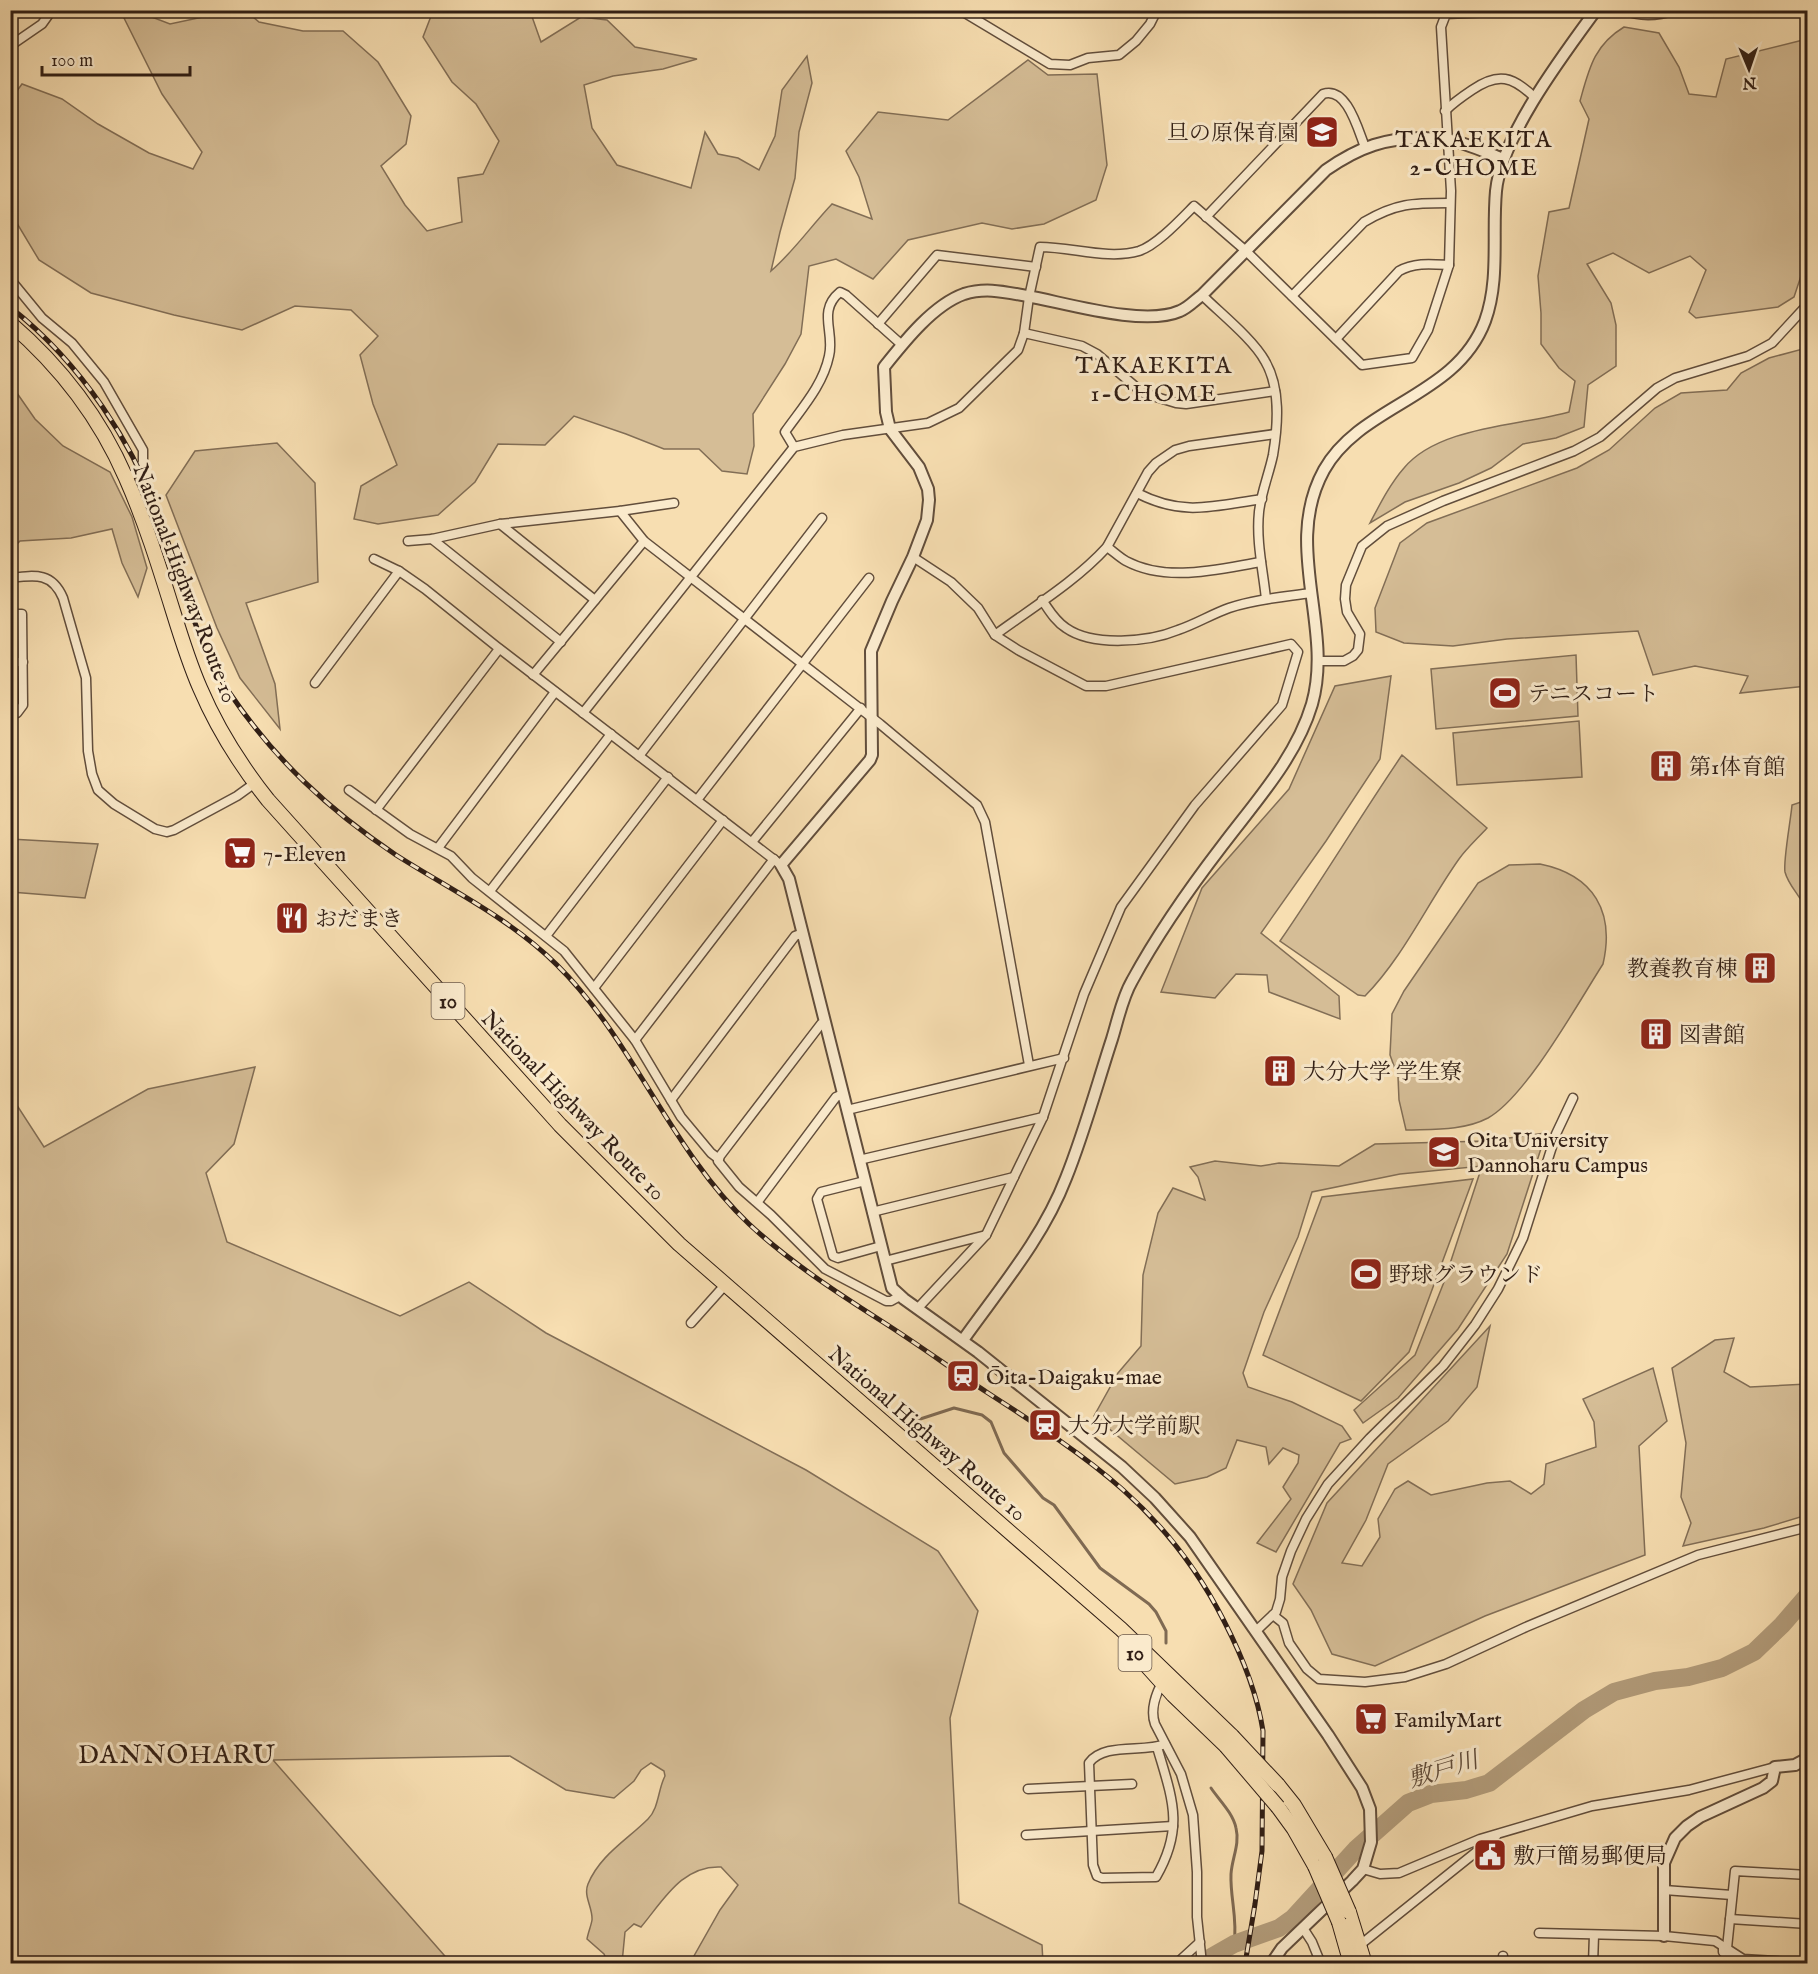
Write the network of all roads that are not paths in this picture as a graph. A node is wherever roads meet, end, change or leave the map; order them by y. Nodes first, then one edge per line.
1 (52, 10) edge
2 (960, 10) edge
3 (1157, 10) edge
4 (1535, 10) edge
5 (1596, 10) edge
6 (1623, 10) edge
7 (1675, 10) edge
8 (10, 46) edge
9 (1535, 98) junction
10 (1445, 111) junction
11 (1447, 139) junction
12 (1365, 147) junction
13 (1503, 159) junction
14 (1449, 203) junction
15 (1206, 217) junction
16 (1246, 251) junction
17 (1449, 265) junction
18 (1035, 267) junction
19 (10, 279) edge
20 (1202, 295) junction
21 (1292, 296) junction
22 (1029, 297) junction
23 (1808, 304) edge
24 (10, 323) edge
25 (878, 324) junction
26 (1024, 333) junction
27 (1336, 339) junction
28 (902, 345) junction
29 (1275, 391) junction
30 (891, 429) junction
31 (1275, 434) junction
32 (794, 447) junction
33 (126, 478) junction
34 (1137, 493) junction
35 (1262, 499) junction
36 (674, 503) dead end
37 (620, 511) junction
38 (822, 518) dead end
39 (500, 524) junction
40 (432, 539) junction
41 (408, 541) dead end
42 (644, 541) junction
43 (1107, 547) junction
44 (913, 557) junction
45 (374, 559) dead end
46 (1261, 562) junction
47 (399, 571) junction
48 (691, 576) junction
49 (10, 578) edge
50 (869, 578) dead end
51 (1311, 593) junction
52 (1266, 599) junction
53 (596, 600) junction
54 (1042, 600) junction
55 (10, 614) edge
56 (745, 619) junction
57 (995, 635) junction
58 (561, 642) junction
59 (499, 649) junction
60 (1317, 661) junction
61 (10, 662) edge
62 (23, 662) junction
63 (803, 664) junction
64 (533, 675) junction
65 (315, 682) dead end
66 (555, 692) junction
67 (861, 708) junction
68 (583, 713) junction
69 (10, 714) edge
70 (872, 718) junction
71 (611, 734) junction
72 (639, 756) junction
73 (668, 777) junction
74 (255, 783) junction
75 (349, 790) dead end
76 (697, 800) junction
77 (376, 810) junction
78 (723, 820) junction
79 (752, 842) junction
80 (438, 848) junction
81 (778, 862) junction
82 (490, 891) junction
83 (803, 933) junction
84 (546, 936) junction
85 (594, 988) junction
86 (825, 1023) junction
87 (635, 1040) junction
88 (1064, 1058) junction
89 (1029, 1065) junction
90 (843, 1094) junction
91 (1573, 1098) dead end
92 (671, 1100) junction
93 (847, 1110) junction
94 (1042, 1117) junction
95 (719, 1159) junction
96 (859, 1160) junction
97 (1014, 1177) junction
98 (865, 1181) junction
99 (759, 1200) dead end
100 (872, 1212) junction
101 (986, 1235) junction
102 (881, 1246) junction
103 (885, 1261) junction
104 (725, 1285) junction
105 (900, 1296) junction
106 (918, 1308) junction
107 (691, 1323) dead end
108 (963, 1340) junction
109 (1808, 1527) edge
110 (1274, 1615) junction
111 (1256, 1631) junction
112 (1167, 1680) junction
113 (1229, 1741) junction
114 (1161, 1746) junction
115 (1808, 1758) edge
116 (1775, 1767) junction
117 (1132, 1784) dead end
118 (1089, 1786) junction
119 (1028, 1789) dead end
120 (1173, 1826) junction
121 (1090, 1831) junction
122 (1501, 1832) junction
123 (1026, 1835) dead end
124 (1320, 1862) junction
125 (1363, 1869) junction
126 (1808, 1875) edge
127 (1664, 1890) junction
128 (1732, 1895) junction
129 (1344, 1917) junction
130 (1730, 1919) junction
131 (1808, 1924) edge
132 (1303, 1928) junction
133 (1539, 1933) dead end
134 (1594, 1935) junction
135 (1664, 1936) junction
136 (1201, 1946) junction
137 (1360, 1946) junction
138 (1725, 1947) junction
139 (1743, 1961) edge
140 (1176, 1964) edge
141 (1202, 1964) edge
142 (1271, 1964) edge
143 (1321, 1964) edge
144 (1352, 1964) edge
145 (1365, 1964) edge
146 (1593, 1964) edge
147 (1731, 1964) edge
148 (1808, 1964) edge

1 - 8 street
2 - 3 street
4 - 10 street
5 - 9 street
6 - 7 street
9 - 10 street
9 - 13 street
10 - 11 street
11 - 12 street
11 - 13 street
11 - 14 street
12 - 15 street
12 - 16 street
13 - 51 street
14 - 17 street
14 - 21 street
15 - 16 street
15 - 18 street
16 - 20 street
16 - 21 street
17 - 27 street
17 - 27 street
18 - 22 street
18 - 25 street
19 - 33 street
20 - 22 street
20 - 29 street
21 - 27 street
22 - 26 street
22 - 28 street
23 - 60 street
24 - 33 highway, National Highway Route 10 / 10
25 - 28 street
25 - 32 street
26 - 29 street
26 - 30 street
28 - 30 street
29 - 31 street
30 - 32 street
30 - 44 street
31 - 34 street
31 - 35 street
32 - 48 street
33 - 74 highway, National Highway Route 10 / 10
34 - 35 street
34 - 43 street
35 - 46 street
36 - 37 street
37 - 39 street
37 - 42 street
38 - 56 street
39 - 40 street
39 - 53 street
40 - 41 street
40 - 58 street
42 - 48 street
42 - 53 street
43 - 46 street
43 - 54 street
44 - 57 street
44 - 70 street
45 - 47 street
46 - 52 street
47 - 59 street
47 - 65 street
48 - 56 street
48 - 68 street
49 - 74 street
50 - 63 street
51 - 52 street
51 - 60 street
52 - 54 street
53 - 58 street
54 - 57 street
55 - 62 street
56 - 63 street
56 - 72 street
57 - 88 street
58 - 64 street
59 - 64 street
59 - 77 street
60 - 108 street
61 - 62 street
62 - 69 street
63 - 67 street
63 - 76 street
64 - 66 street
66 - 68 street
66 - 80 street
67 - 70 street
67 - 79 street
68 - 71 street
70 - 81 street
70 - 89 street
71 - 72 street
71 - 82 street
72 - 73 street
73 - 76 street
73 - 84 street
74 - 104 highway, National Highway Route 10 / 10
75 - 77 street
76 - 78 street
77 - 80 street
78 - 79 street
78 - 85 street
79 - 81 street
80 - 82 street
81 - 83 street
81 - 87 street
82 - 84 street
83 - 86 street
83 - 92 street
84 - 85 street
85 - 87 street
86 - 90 street
86 - 95 street
87 - 92 street
88 - 89 street
88 - 94 street
89 - 93 street
90 - 93 street
90 - 99 street
91 - 110 street
92 - 95 street
93 - 96 street
94 - 96 street
94 - 97 street
95 - 105 street
96 - 98 street
97 - 100 street
97 - 101 street
98 - 100 street
98 - 102 street
100 - 102 street
101 - 103 street
101 - 106 street
102 - 103 street
103 - 105 street
104 - 107 street
104 - 112 highway, National Highway Route 10 / 10
105 - 106 street
106 - 108 street
108 - 111 street
109 - 110 street
110 - 111 street
111 - 125 street
112 - 113 highway, National Highway Route 10 / 10
112 - 114 street
113 - 124 highway, National Highway Route 10 / 10, bridge
113 - 124 highway, National Highway Route 10 / 10, bridge
114 - 118 street
114 - 120 street
114 - 136 street
115 - 116 street
116 - 122 street
116 - 127 street
117 - 118 street
118 - 119 street
118 - 121 street
120 - 121 street
120 - 121 street
121 - 123 street
122 - 125 street
122 - 137 street
124 - 129 highway, National Highway Route 10 / 10, bridge
125 - 132 street
126 - 128 street
127 - 128 street
127 - 135 street
128 - 130 street
129 - 137 highway, National Highway Route 10 / 10
129 - 144 highway, National Highway Route 10 / 10
130 - 131 street
130 - 138 street
132 - 142 street
132 - 143 street
133 - 134 street
134 - 135 street
134 - 146 street
135 - 138 street
136 - 140 street
136 - 141 street
137 - 145 highway, National Highway Route 10 / 10
138 - 139 street
138 - 147 street
139 - 148 street

